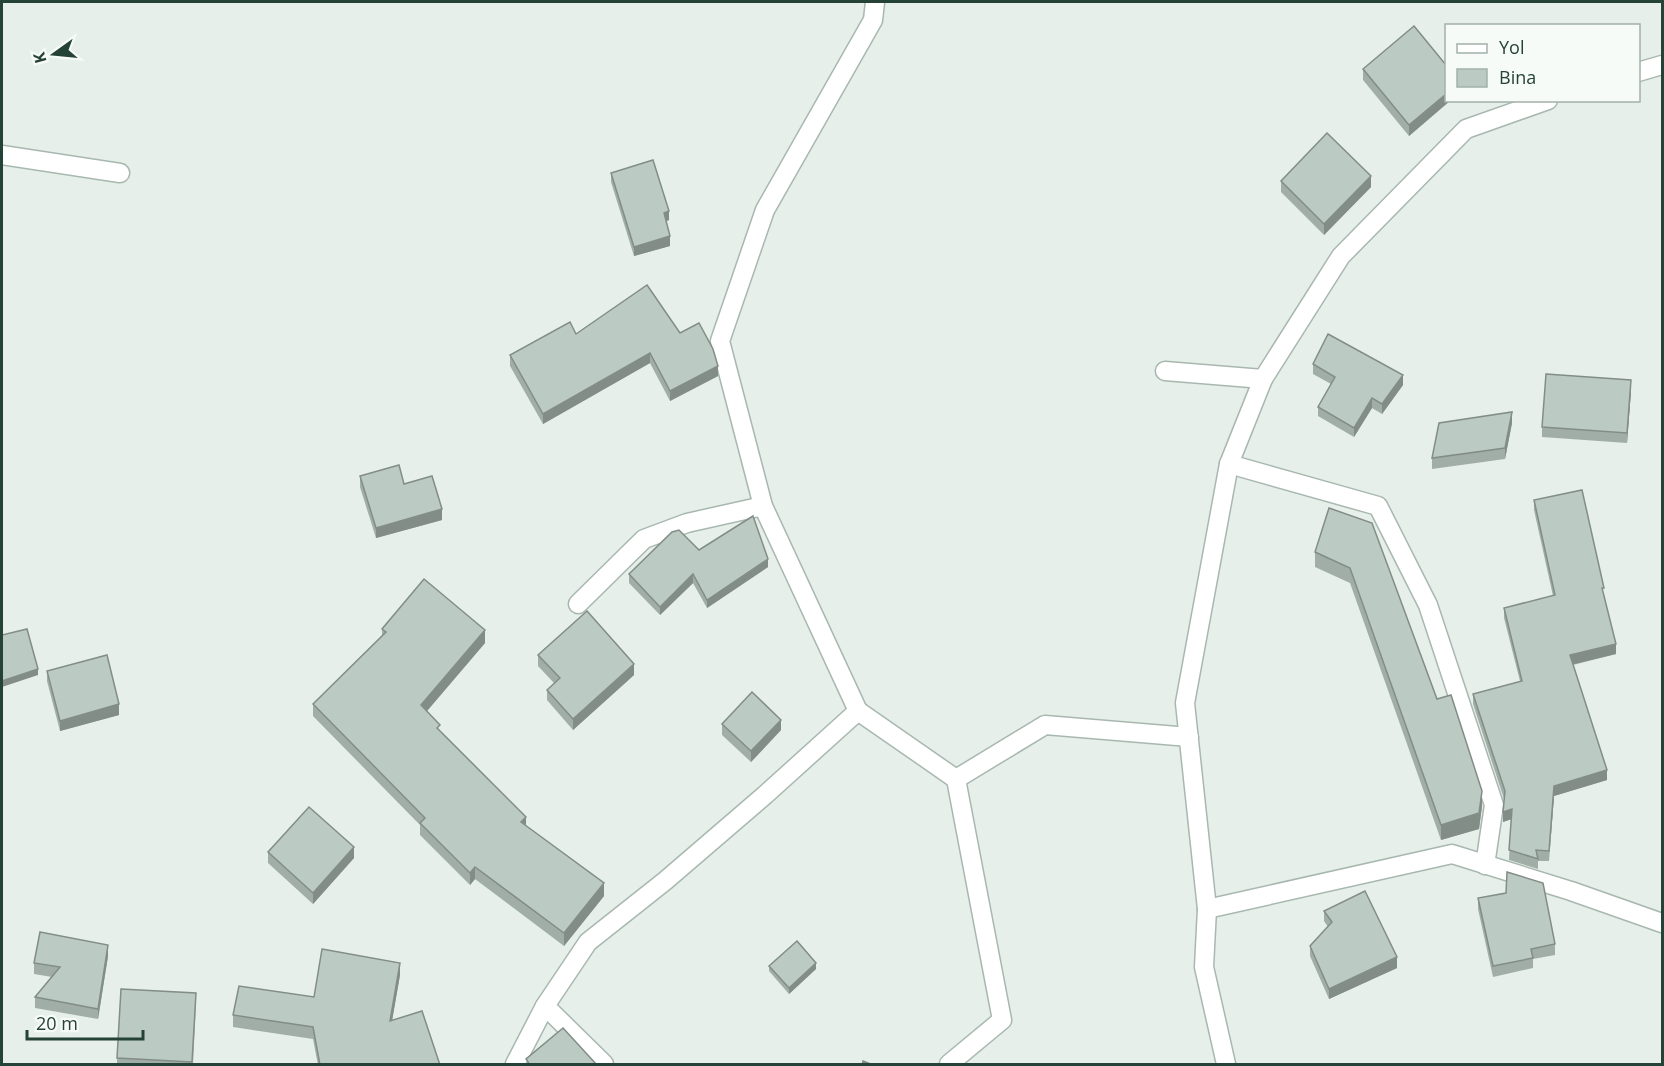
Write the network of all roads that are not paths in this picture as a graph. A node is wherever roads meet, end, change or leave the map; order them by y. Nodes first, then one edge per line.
1 (875, 2) edge
2 (1662, 65) edge
3 (1640, 71) edge
4 (1542, 102) edge
5 (2, 155) edge
6 (120, 173) dead end
7 (1165, 371) dead end
8 (1263, 379) junction
9 (1229, 464) junction
10 (763, 506) junction
11 (578, 604) dead end
12 (858, 711) junction
13 (1189, 737) junction
14 (956, 779) junction
15 (1485, 865) junction
16 (1207, 909) junction
17 (1662, 923) edge
18 (545, 1006) junction
19 (515, 1065) edge
20 (604, 1065) edge
21 (950, 1065) edge
22 (1226, 1065) edge

1 - 10 street
2 - 3 street
4 - 8 street
5 - 6 street
7 - 8 street
8 - 9 street
9 - 13 street
9 - 15 street
10 - 11 street
10 - 12 street
12 - 14 street
12 - 18 street
13 - 14 street
13 - 16 street
14 - 21 street
15 - 16 street
15 - 17 street
16 - 22 street
18 - 19 street
18 - 20 street

